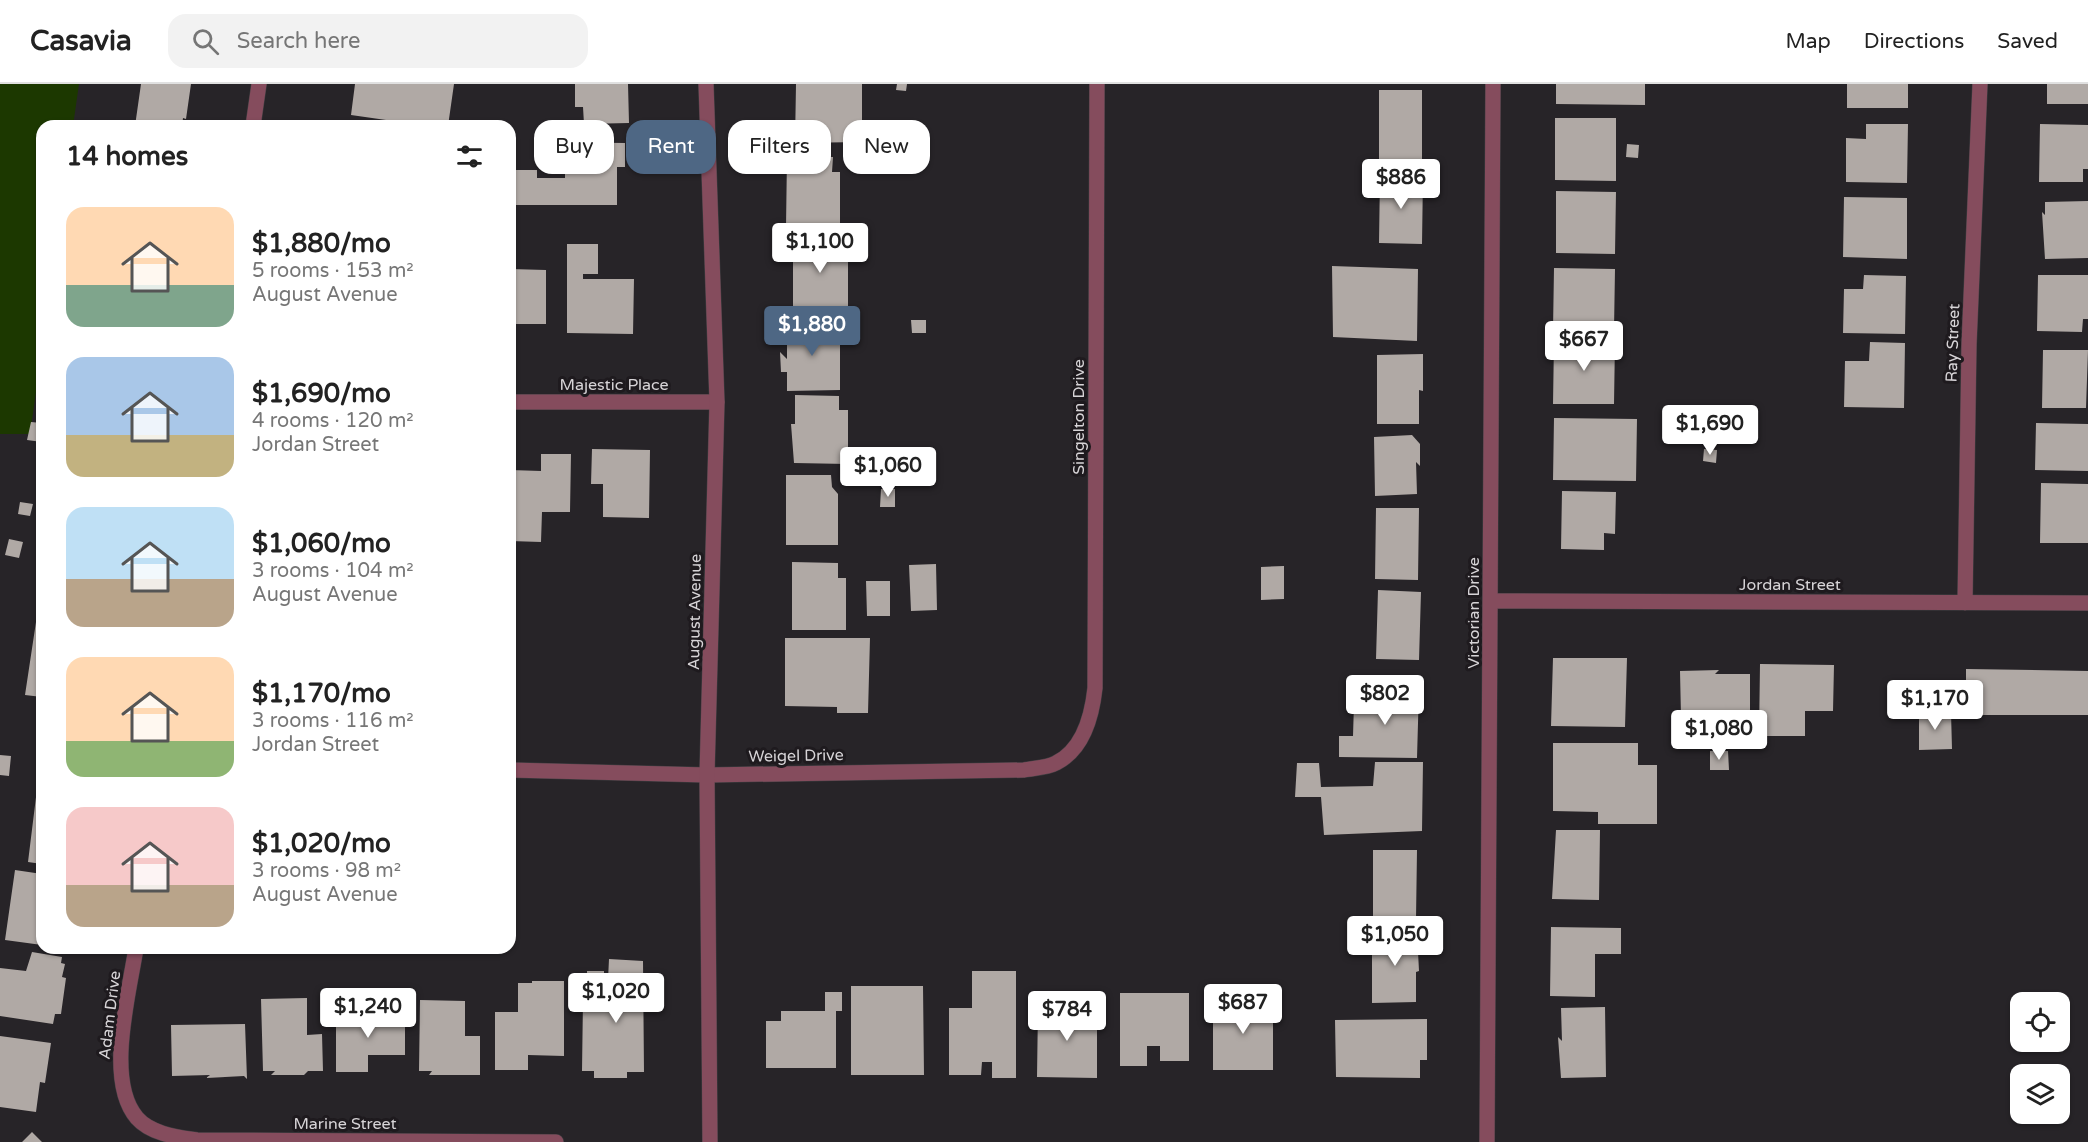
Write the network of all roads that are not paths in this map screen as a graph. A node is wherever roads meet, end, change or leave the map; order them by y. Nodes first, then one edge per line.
1 (259, 84) edge
2 (706, 84) edge
3 (1097, 84) edge
4 (1493, 84) edge
5 (1980, 84) edge
6 (254, 120) edge
7 (516, 402) edge
8 (717, 402) junction
9 (1491, 601) junction
10 (1965, 603) junction
11 (2088, 603) edge
12 (1077, 746) joint
13 (516, 770) edge
14 (707, 775) junction
15 (135, 954) edge
16 (138, 1120) joint
17 (556, 1142) edge
18 (710, 1142) edge
19 (1487, 1142) edge

1 - 6 street
2 - 8 street, August Avenue
3 - 12 street, Singelton Drive
4 - 9 street, Victorian Drive
5 - 10 street, Ray Street
7 - 8 street, Majestic Place
8 - 14 street, August Avenue
9 - 10 street, Jordan Street
9 - 19 street, Victorian Drive
10 - 11 street, Jordan Street
12 - 14 street, Weigel Drive
13 - 14 street, Weigel Drive
14 - 18 street, August Avenue
15 - 16 street, Adam Drive
16 - 17 street, Marine Street

